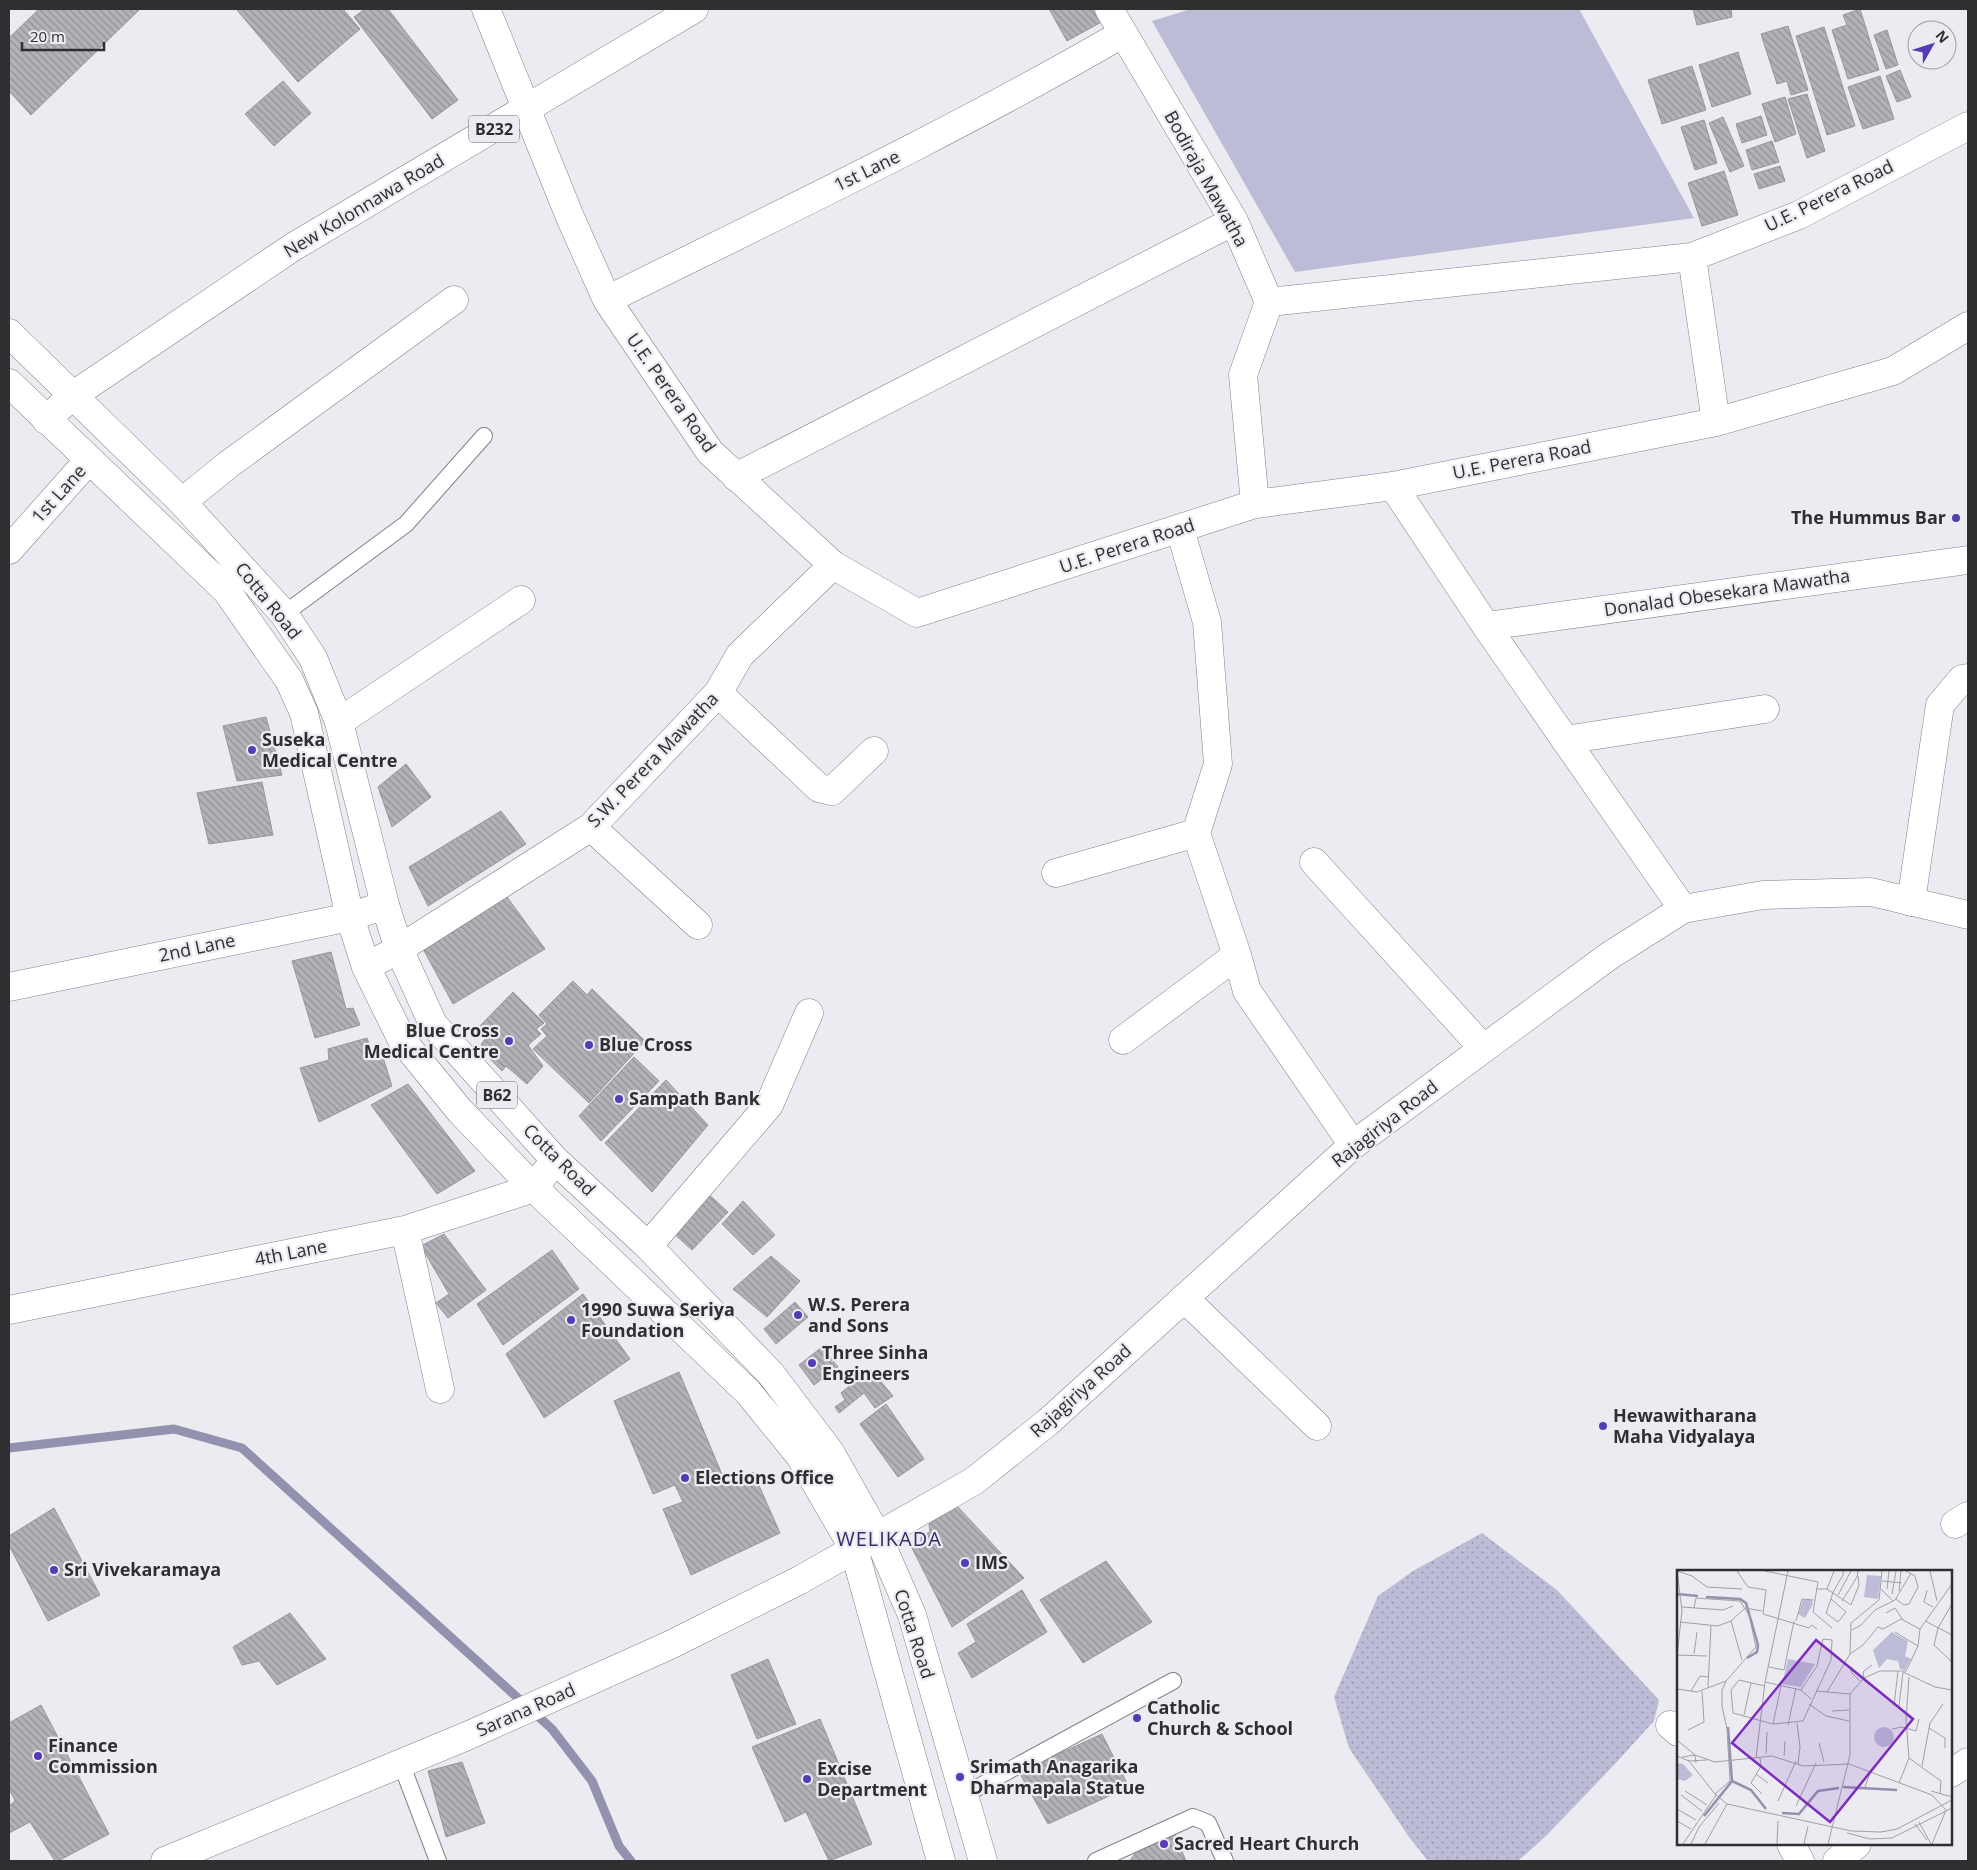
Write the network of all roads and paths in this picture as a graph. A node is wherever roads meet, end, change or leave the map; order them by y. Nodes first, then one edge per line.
1 (486, 9) edge
2 (694, 9) edge
3 (1109, 9) edge
4 (1122, 34) junction
5 (528, 108) junction
6 (1968, 126) edge
7 (1234, 221) junction
8 (1692, 257) junction
9 (454, 300) dead end
10 (607, 300) junction
11 (1269, 302) junction
12 (1968, 326) edge
13 (9, 334) edge
14 (9, 383) edge
15 (72, 396) junction
16 (46, 420) junction
17 (1716, 422) junction
18 (484, 436) dead end
19 (88, 461) junction
20 (736, 477) junction
21 (1393, 486) junction
22 (182, 502) junction
23 (1255, 504) junction
24 (1180, 529) junction
25 (9, 550) edge
26 (1968, 560) edge
27 (833, 565) junction
28 (521, 600) dead end
29 (284, 614) junction
30 (1486, 626) junction
31 (1968, 678) edge
32 (718, 693) junction
33 (1765, 709) dead end
34 (339, 722) junction
35 (1565, 740) junction
36 (874, 751) dead end
37 (591, 827) junction
38 (1196, 833) junction
39 (1314, 862) dead end
40 (1056, 873) dead end
41 (1911, 902) junction
42 (385, 905) junction
43 (1683, 909) junction
44 (1968, 915) edge
45 (350, 916) junction
46 (698, 925) dead end
47 (399, 949) junction
48 (1237, 955) junction
49 (366, 967) junction
50 (9, 987) edge
51 (809, 1013) dead end
52 (1123, 1040) dead end
53 (1484, 1048) junction
54 (1353, 1145) junction
55 (555, 1160) junction
56 (534, 1188) junction
57 (405, 1230) junction
58 (648, 1246) junction
59 (1184, 1298) junction
60 (9, 1310) edge
61 (734, 1335) junction
62 (711, 1358) junction
63 (440, 1389) dead end
64 (1317, 1426) dead end
65 (866, 1543) junction
66 (1173, 1681) dead end
67 (1968, 1762) edge
68 (401, 1763) junction
69 (1952, 1773) edge
70 (962, 1796) junction
71 (1792, 1845) edge
72 (1856, 1845) edge
73 (164, 1861) edge
74 (438, 1861) edge
75 (940, 1861) edge
76 (983, 1861) edge
77 (1096, 1861) edge
78 (1225, 1861) edge
79 (1800, 1861) edge
80 (1837, 1861) edge

1 - 5 street, U.E. Perera Road
2 - 5 street, New Kolonnawa Road / B232
3 - 4 street, Bodiraja Mawatha
4 - 7 street, Bodiraja Mawatha
4 - 10 street, 1st Lane
5 - 10 street, U.E. Perera Road
5 - 15 street, New Kolonnawa Road / B232
6 - 8 street, U.E. Perera Road
7 - 11 street, Bodiraja Mawatha
7 - 20 street
8 - 11 street, U.E. Perera Road
8 - 17 street
9 - 22 street
10 - 20 street, U.E. Perera Road
11 - 23 street
12 - 17 street, U.E. Perera Road
13 - 15 street, Cotta Road / B62
14 - 16 street, Cotta Road / B62
15 - 16 street, New Kolonnawa Road
15 - 22 street, Cotta Road / B62
16 - 19 street, Cotta Road / B62
17 - 21 street, U.E. Perera Road
18 - 29 lane
19 - 25 street, 1st Lane
19 - 45 street, Cotta Road / B62
20 - 27 street, U.E. Perera Road
21 - 23 street, U.E. Perera Road
21 - 30 street
22 - 29 street, Cotta Road / B62
23 - 24 street, U.E. Perera Road
24 - 27 street, U.E. Perera Road
24 - 38 street
26 - 30 street, Donalad Obesekara Mawatha
27 - 32 street, S.W. Perera Mawatha
28 - 34 street
29 - 34 street, Cotta Road / B62
30 - 35 street
31 - 41 street
32 - 36 street
32 - 37 street, S.W. Perera Mawatha
33 - 35 street
34 - 42 street, Cotta Road / B62
35 - 43 street
37 - 46 street
37 - 47 street, S.W. Perera Mawatha
38 - 40 street
38 - 48 street
39 - 53 street
41 - 43 street, Rajagiriya Road
41 - 44 street, Rajagiriya Road
42 - 45 street, 2nd Lane
42 - 47 street, Cotta Road / B62
43 - 53 street, Rajagiriya Road
45 - 49 street, Cotta Road / B62
45 - 50 street, 2nd Lane
47 - 49 street, S.W. Perera Mawatha
47 - 55 street, Cotta Road / B62
48 - 52 street
48 - 54 street
49 - 56 street, Cotta Road / B62
51 - 58 street
53 - 54 street, Rajagiriya Road
54 - 59 street, Rajagiriya Road
55 - 56 street
55 - 58 street, Cotta Road / B62
56 - 57 street, 4th Lane
56 - 62 street, Cotta Road / B62
57 - 60 street, 4th Lane
57 - 63 street
58 - 61 street, Cotta Road / B62
59 - 64 street
59 - 65 street, Rajagiriya Road
61 - 62 street
61 - 65 street, Cotta Road / B62
62 - 65 street, Cotta Road / B62
65 - 68 street, Sarana Road
65 - 70 street, Cotta Road / B62
65 - 75 street, Cotta Road / B62
66 - 70 lane
67 - 69 street
68 - 73 street, Sarana Road
68 - 74 lane
70 - 76 street, Cotta Road / B62
71 - 79 street
72 - 80 street
77 - 78 lane

